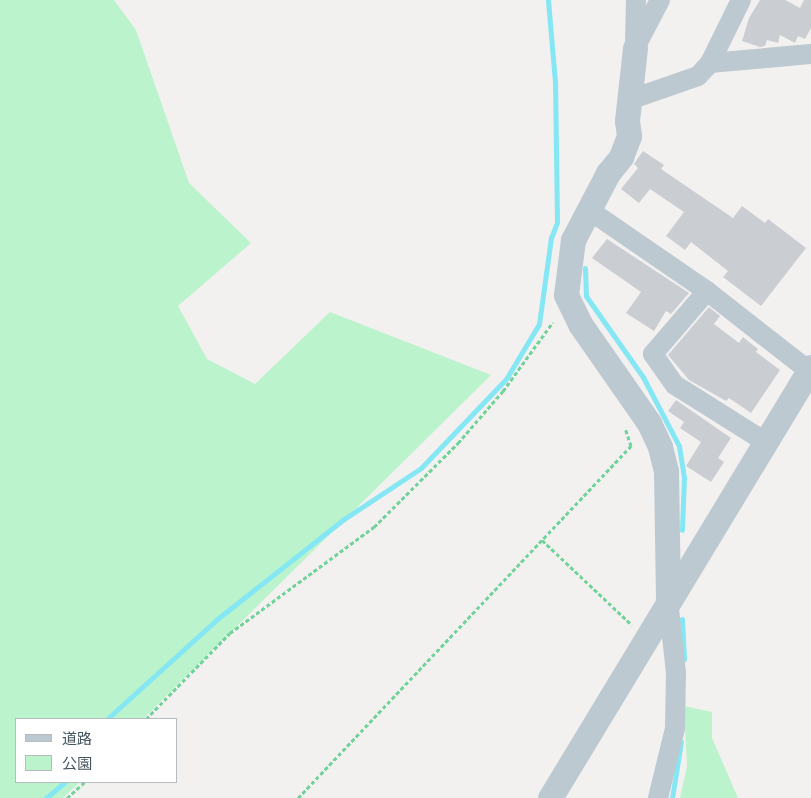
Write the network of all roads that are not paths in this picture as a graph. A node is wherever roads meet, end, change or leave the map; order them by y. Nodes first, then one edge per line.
1 (636, 0) edge
2 (660, 0) edge
3 (741, 0) edge
4 (635, 48) junction
5 (811, 54) edge
6 (710, 63) junction
7 (632, 99) junction
8 (589, 210) junction
9 (707, 291) junction
10 (810, 369) edge
11 (767, 443) junction
12 (668, 601) junction
13 (550, 798) edge
14 (658, 798) edge

1 - 4 street
2 - 4 street
3 - 6 street
4 - 7 street
5 - 6 street
6 - 7 street
7 - 8 street
8 - 9 street
8 - 12 street
9 - 10 street
9 - 11 street
10 - 11 street
11 - 12 street
12 - 13 street
12 - 14 street

